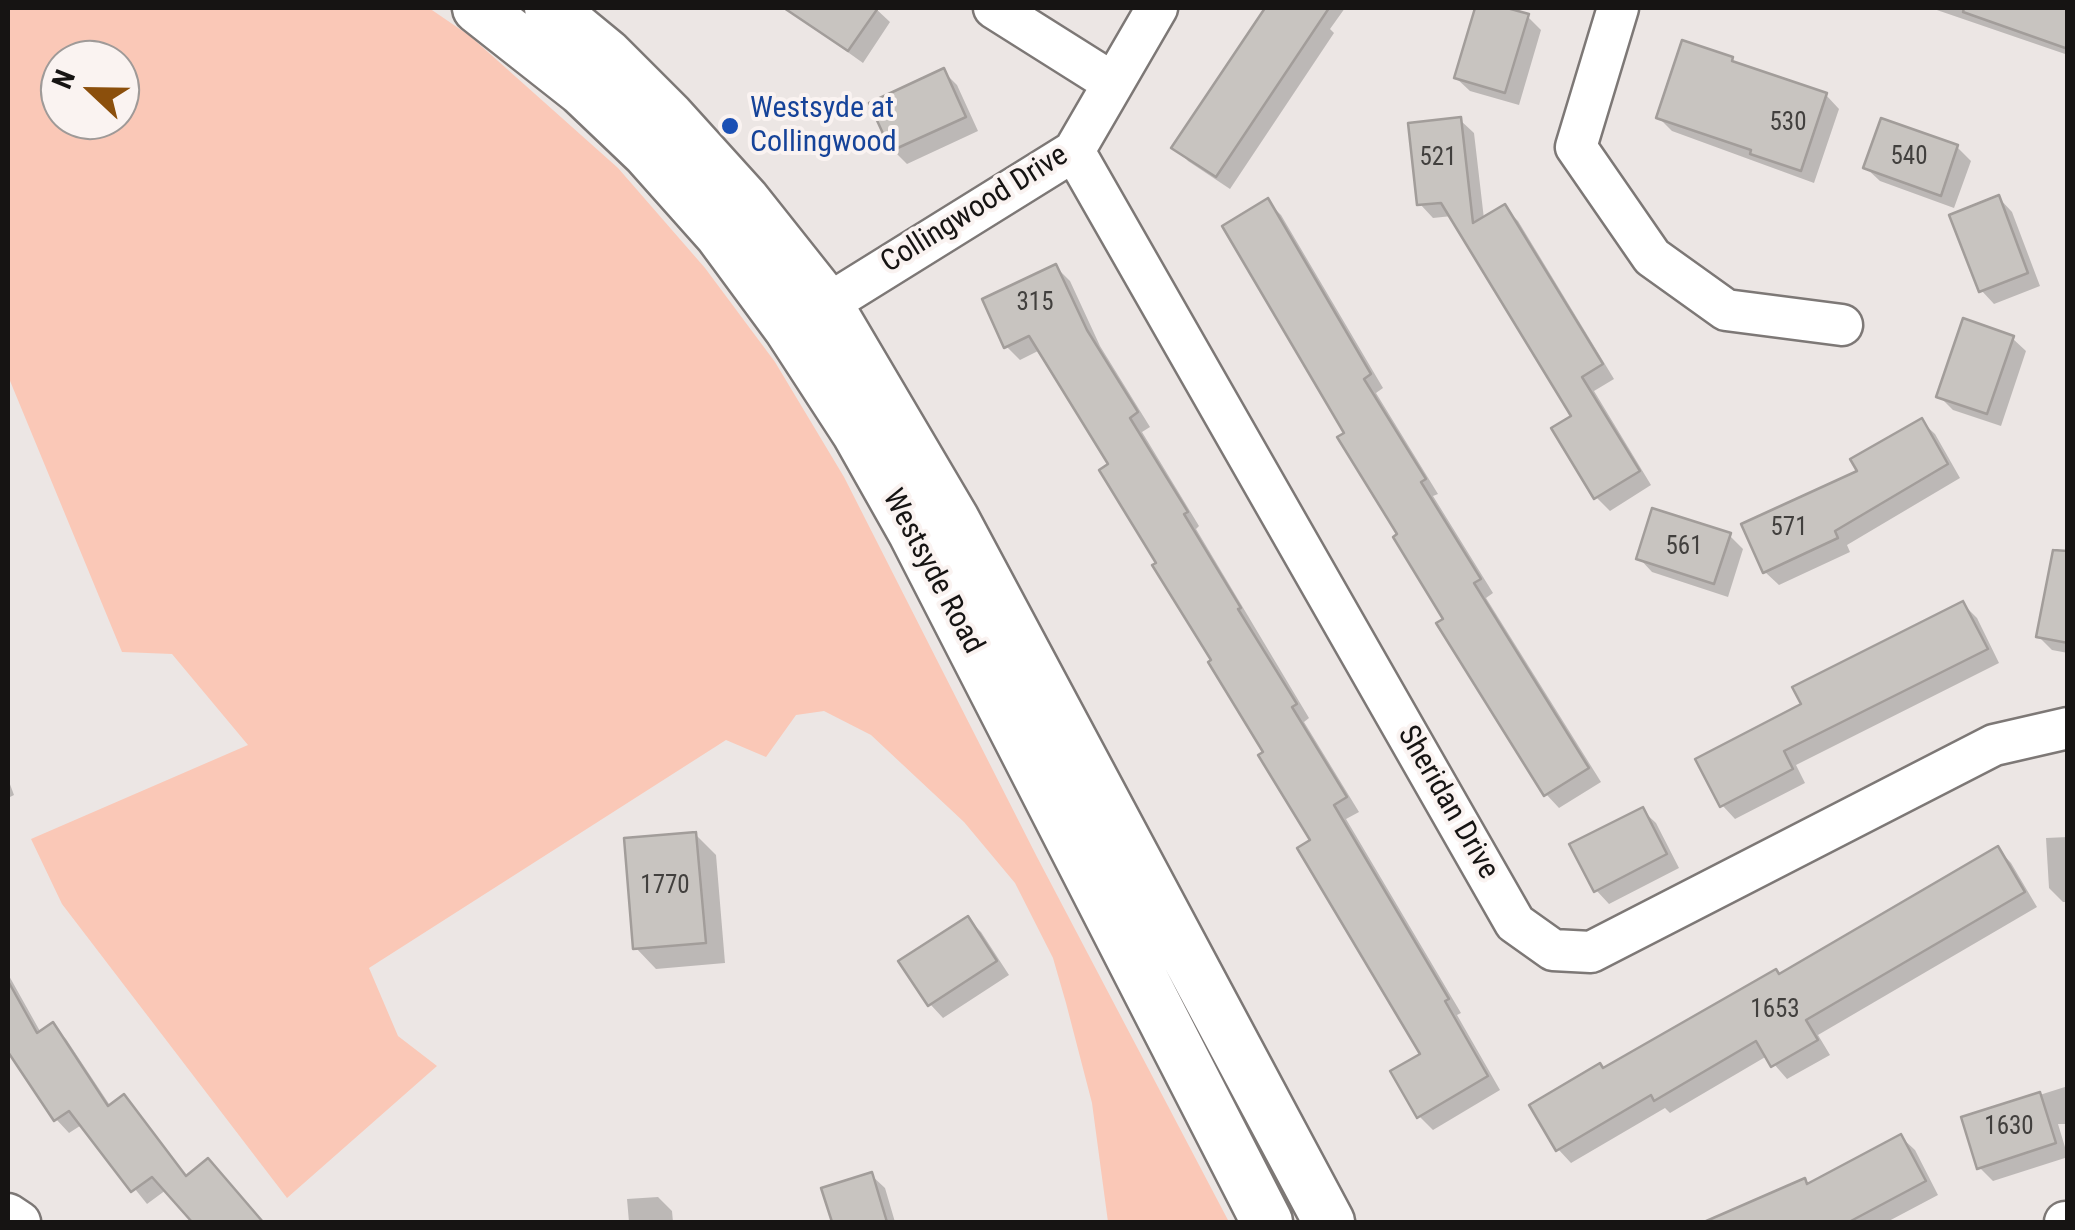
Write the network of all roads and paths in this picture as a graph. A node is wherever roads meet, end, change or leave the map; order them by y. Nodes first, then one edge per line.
1 (478, 8) edge
2 (550, 8) edge
3 (994, 8) edge
4 (1158, 8) edge
5 (1618, 8) edge
6 (1113, 83) junction
7 (1074, 151) junction
8 (808, 316) junction
9 (1842, 325) dead end
10 (2068, 728) edge
11 (8, 1214) edge
12 (20, 1222) edge
13 (1268, 1222) edge
14 (1329, 1222) edge

1 - 8 main road, Westsyde Road
2 - 8 main road, Westsyde Road
3 - 6 street
4 - 6 street, Collingwood Drive
5 - 9 street
6 - 7 street, Collingwood Drive
7 - 8 street, Collingwood Drive
7 - 10 street, Sheridan Drive
8 - 13 main road, Westsyde Road
8 - 14 main road, Westsyde Road
11 - 12 street

